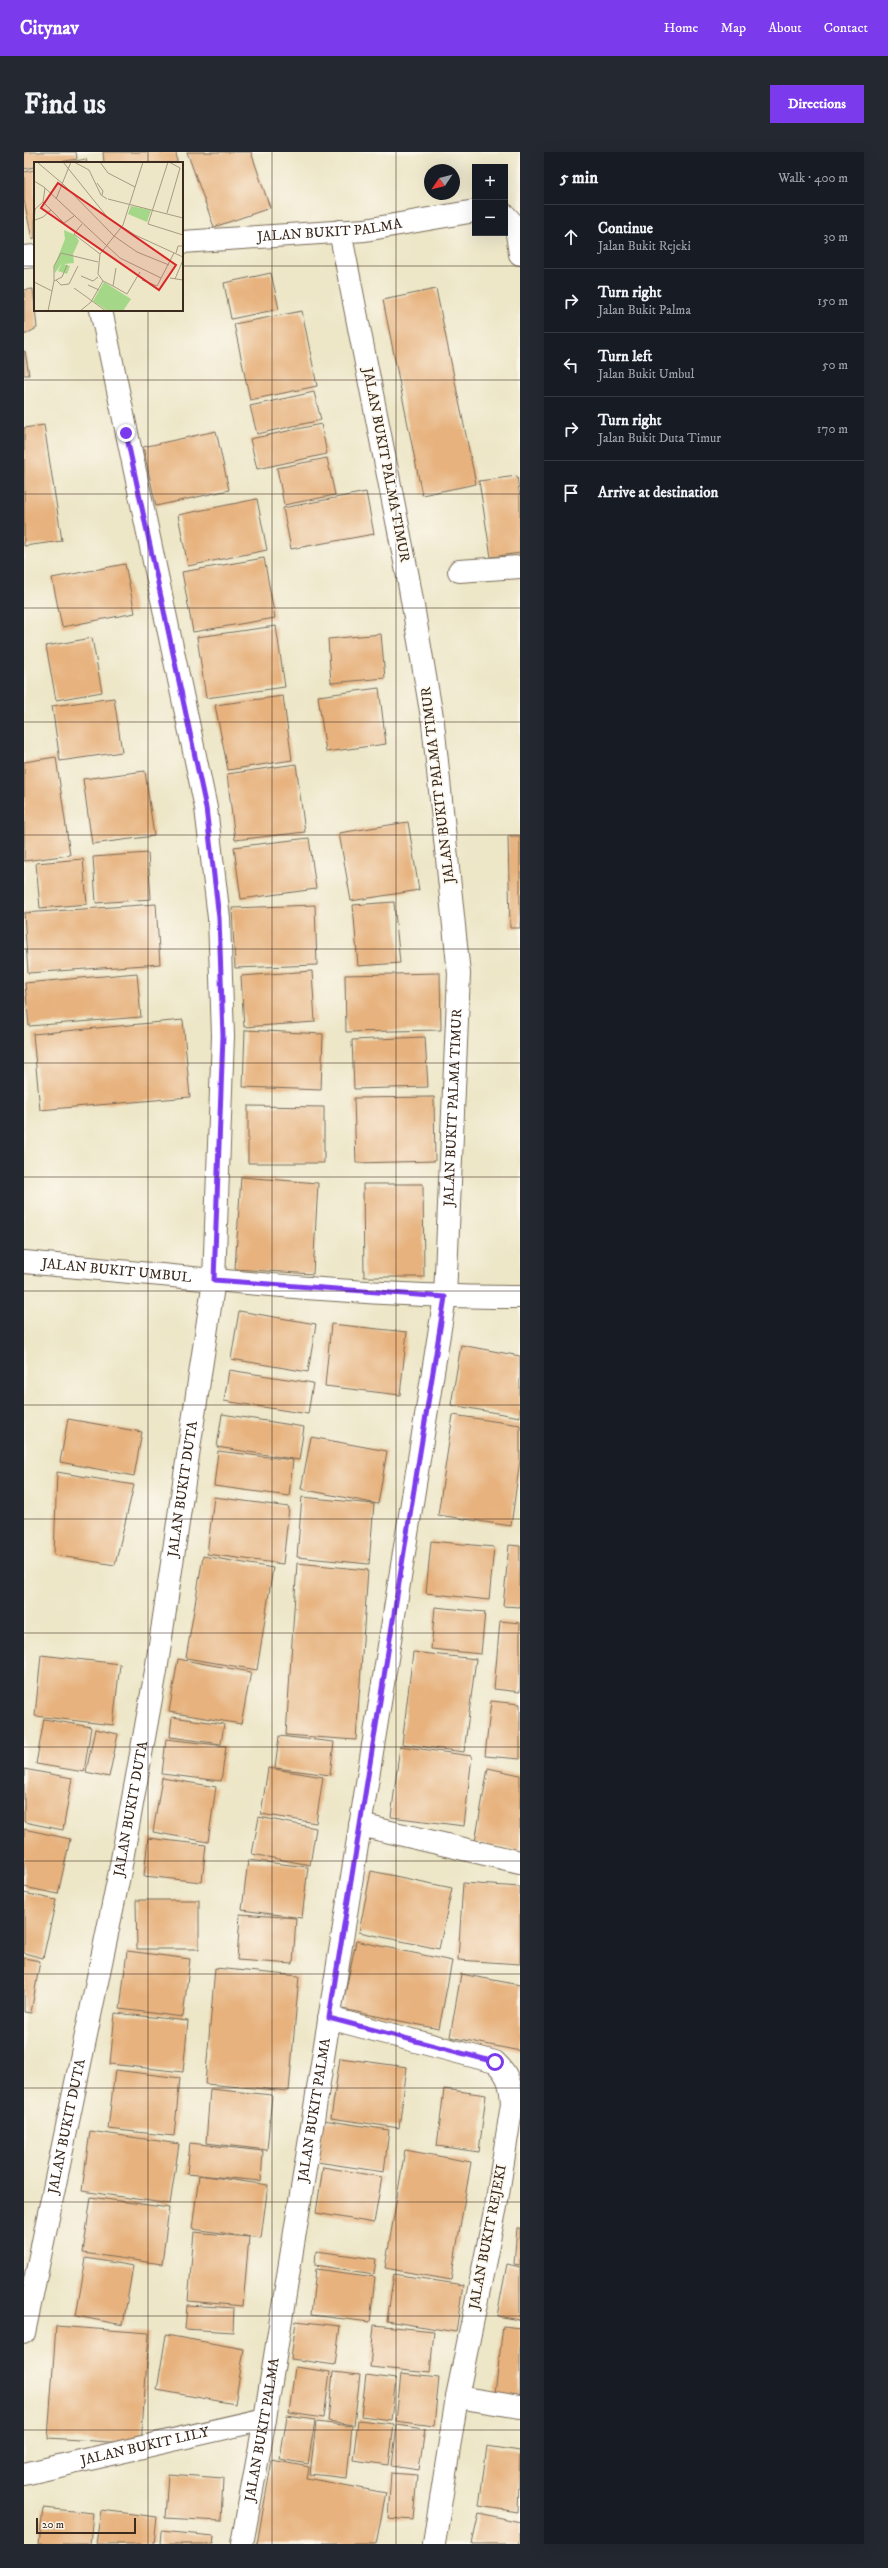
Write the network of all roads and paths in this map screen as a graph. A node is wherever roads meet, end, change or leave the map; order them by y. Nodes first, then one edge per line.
1 (472, 212) edge
2 (508, 218) edge
3 (340, 231) junction
4 (183, 242) edge
5 (520, 254) edge
6 (34, 256) edge
7 (24, 258) edge
8 (100, 311) edge
9 (520, 567) edge
10 (459, 571) dead end
11 (24, 1262) edge
12 (214, 1280) junction
13 (445, 1297) junction
14 (520, 1297) edge
15 (360, 1825) junction
16 (520, 1862) edge
17 (329, 2018) junction
18 (24, 2334) edge
19 (457, 2397) junction
20 (520, 2407) edge
21 (265, 2419) junction
22 (24, 2474) edge
23 (242, 2544) edge
24 (434, 2544) edge

1 - 3 street, JALAN BUKIT PALMA
2 - 5 street
3 - 4 street, JALAN BUKIT PALMA
3 - 13 street, JALAN BUKIT PALMA TIMUR
6 - 7 street
8 - 12 street, JALAN BUKIT DUTA
9 - 10 street
11 - 12 street, JALAN BUKIT UMBUL
12 - 13 street, JALAN BUKIT UMBUL
12 - 18 street, JALAN BUKIT DUTA
13 - 14 street, JALAN BUKIT UMBUL
13 - 15 street, JALAN BUKIT PALMA
15 - 16 street
15 - 17 street, JALAN BUKIT PALMA
17 - 19 street, JALAN BUKIT REJEKI
17 - 21 street, JALAN BUKIT PALMA
19 - 20 street
19 - 24 street, JALAN BUKIT REJEKI
21 - 22 street, JALAN BUKIT LILY
21 - 23 street, JALAN BUKIT PALMA

